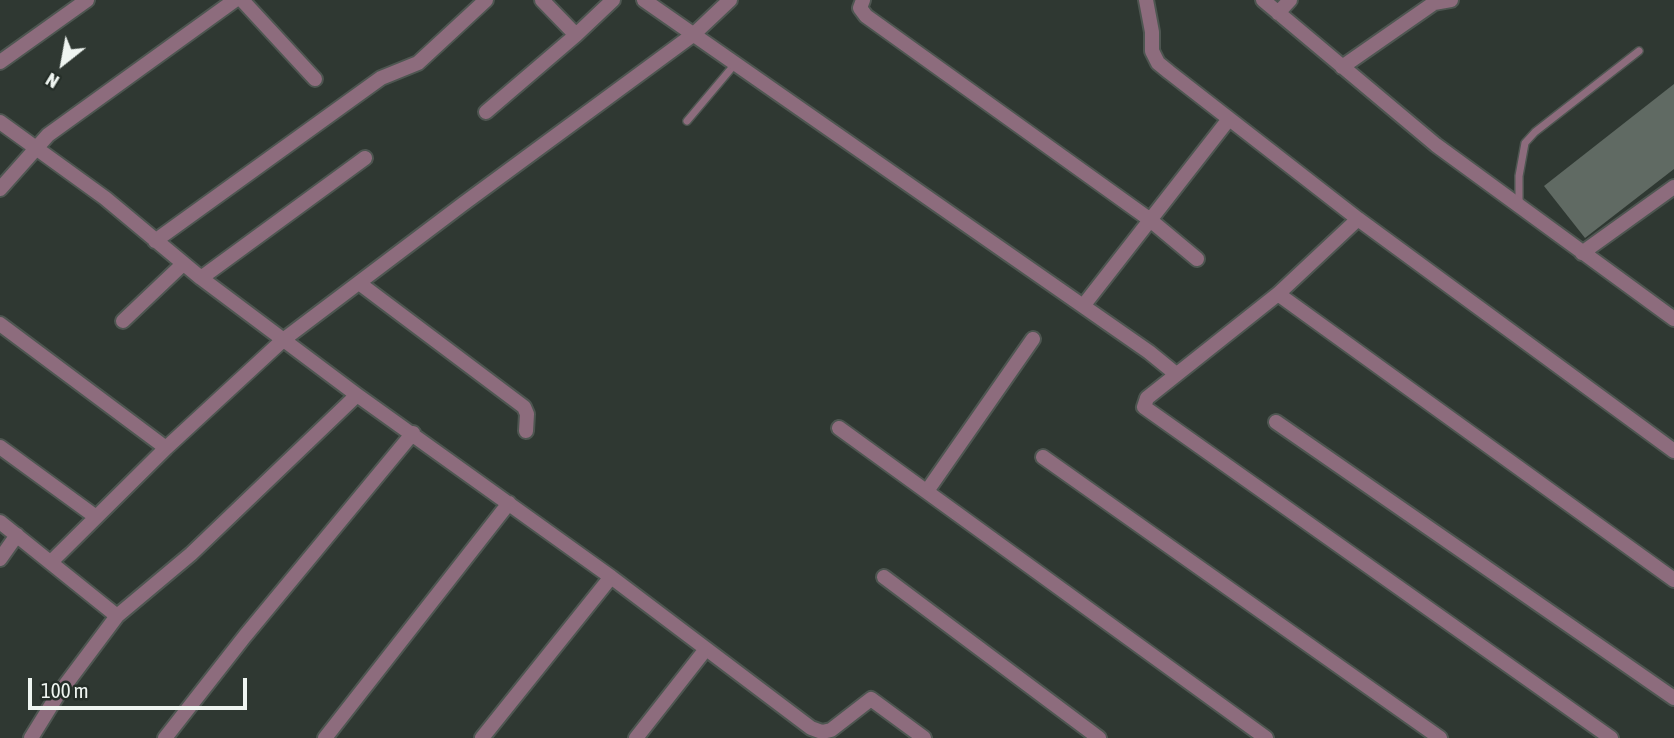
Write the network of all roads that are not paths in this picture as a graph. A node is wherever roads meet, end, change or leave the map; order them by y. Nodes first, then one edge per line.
1 (88, 0) edge
2 (235, 0) edge
3 (242, 0) edge
4 (486, 0) edge
5 (542, 0) edge
6 (613, 0) edge
7 (644, 0) edge
8 (730, 0) edge
9 (863, 0) edge
10 (1146, 0) edge
11 (1263, 0) edge
12 (1290, 0) edge
13 (1451, 0) edge
14 (1278, 13) junction
15 (694, 34) junction
16 (576, 35) junction
17 (1639, 51) dead end
18 (0, 62) edge
19 (735, 64) junction
20 (1342, 67) junction
21 (315, 79) dead end
22 (486, 112) dead end
23 (1229, 119) junction
24 (687, 121) dead end
25 (0, 122) edge
26 (36, 147) junction
27 (365, 158) dead end
28 (1674, 187) edge
29 (0, 189) edge
30 (1519, 207) junction
31 (1149, 219) junction
32 (1357, 219) junction
33 (155, 241) junction
34 (1582, 253) junction
35 (1197, 259) dead end
36 (183, 264) junction
37 (201, 278) junction
38 (359, 283) junction
39 (1278, 293) junction
40 (1083, 306) junction
41 (1674, 319) edge
42 (123, 321) dead end
43 (0, 324) edge
44 (1033, 339) dead end
45 (283, 340) junction
46 (1176, 374) junction
47 (357, 395) junction
48 (1276, 422) dead end
49 (839, 428) dead end
50 (526, 431) dead end
51 (412, 433) junction
52 (0, 447) edge
53 (166, 448) junction
54 (1674, 452) edge
55 (1043, 457) dead end
56 (927, 491) junction
57 (509, 503) junction
58 (96, 517) junction
59 (0, 522) edge
60 (17, 534) junction
61 (0, 559) edge
62 (51, 562) junction
63 (611, 577) junction
64 (884, 577) dead end
65 (1674, 580) edge
66 (117, 616) junction
67 (706, 649) junction
68 (1674, 698) edge
69 (31, 738) edge
70 (165, 738) edge
71 (325, 738) edge
72 (482, 738) edge
73 (636, 738) edge
74 (925, 738) edge
75 (1098, 738) edge
76 (1266, 738) edge
77 (1440, 738) edge
78 (1611, 738) edge

1 - 18 street
2 - 26 street
3 - 21 street
4 - 33 street
5 - 16 street
6 - 16 street
7 - 15 street
8 - 15 street
9 - 31 street
10 - 23 street
11 - 14 street
12 - 14 street
13 - 20 street
14 - 20 street
15 - 19 street
15 - 38 street
16 - 22 street
17 - 30 lane
19 - 24 lane
19 - 40 street
20 - 30 street
23 - 31 street
23 - 32 street
25 - 26 street
26 - 29 street
26 - 33 street
27 - 37 street
28 - 34 street
30 - 34 street
31 - 35 street
31 - 40 street
32 - 39 street
32 - 54 street
33 - 36 street
34 - 41 street
36 - 37 street
36 - 42 street
37 - 45 street
38 - 45 street
38 - 50 street
39 - 46 street
39 - 65 street
40 - 46 street
43 - 53 street
44 - 56 street
45 - 47 street
45 - 53 street
46 - 78 street
47 - 51 street
47 - 66 street
48 - 68 street
49 - 56 street
51 - 57 street
51 - 70 street
52 - 58 street
53 - 58 street
55 - 77 street
56 - 76 street
57 - 63 street
57 - 71 street
58 - 62 street
59 - 60 street
60 - 61 street
60 - 62 street
62 - 66 street
63 - 67 street
63 - 72 street
64 - 75 street
66 - 69 street
67 - 73 street
67 - 74 street

